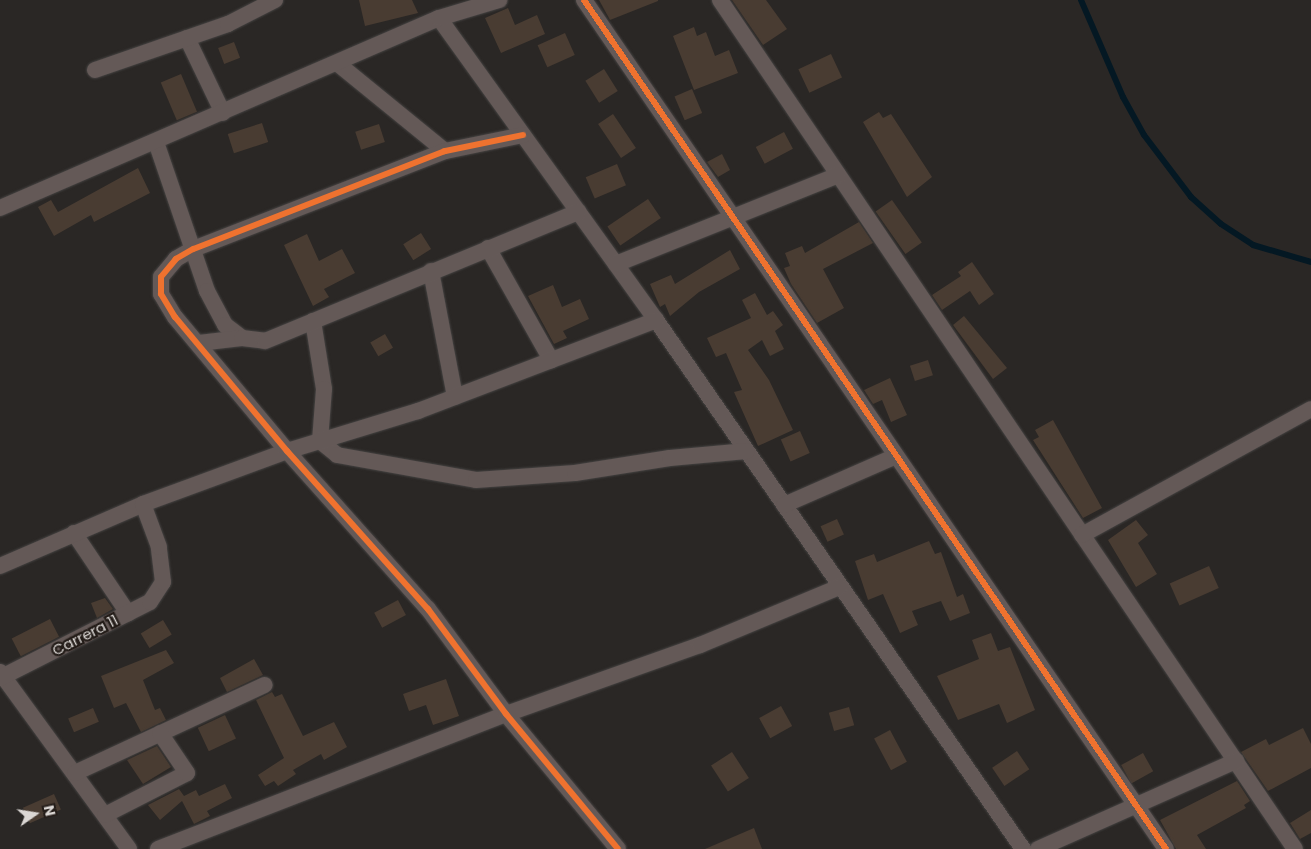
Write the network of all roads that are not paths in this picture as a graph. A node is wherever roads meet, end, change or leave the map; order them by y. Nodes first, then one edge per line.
1 (275, 0) edge
2 (500, 0) edge
3 (584, 0) edge
4 (720, 0) edge
5 (439, 18) junction
6 (187, 38) junction
7 (337, 63) junction
8 (95, 70) dead end
9 (223, 113) junction
10 (523, 135) junction
11 (156, 142) junction
12 (445, 151) junction
13 (838, 175) junction
14 (0, 208) edge
15 (578, 212) junction
16 (732, 216) junction
17 (193, 248) junction
18 (488, 248) junction
19 (616, 264) junction
20 (431, 271) junction
21 (656, 320) junction
22 (313, 321) junction
23 (242, 338) junction
24 (199, 343) junction
25 (551, 360) junction
26 (455, 396) junction
27 (1311, 408) edge
28 (320, 441) junction
29 (287, 451) junction
30 (746, 451) junction
31 (896, 456) junction
32 (144, 504) junction
33 (784, 505) junction
34 (74, 533) junction
35 (1082, 535) junction
36 (0, 566) edge
37 (839, 587) junction
38 (128, 613) junction
39 (1, 675) edge
40 (265, 684) dead end
41 (506, 714) junction
42 (160, 733) junction
43 (1236, 761) junction
44 (75, 773) junction
45 (1136, 805) junction
46 (105, 815) junction
47 (129, 849) edge
48 (158, 849) edge
49 (618, 849) edge
50 (1023, 849) edge
51 (1038, 849) edge
52 (1166, 849) edge
53 (1295, 849) edge

1 - 6 street
2 - 5 street
3 - 16 street
4 - 13 street
5 - 7 street
5 - 10 street
6 - 8 street
6 - 9 street
7 - 9 street
7 - 12 street
9 - 11 street
10 - 12 street
10 - 15 street
11 - 14 street
11 - 17 street
12 - 17 street
13 - 16 street
13 - 35 street
15 - 18 street
15 - 19 street
16 - 19 street
16 - 31 street
17 - 23 street
17 - 24 street
18 - 20 street
18 - 25 street
19 - 21 street
20 - 22 street
20 - 26 street
21 - 25 street
21 - 30 street
22 - 23 street
22 - 28 street
23 - 24 street
24 - 29 street
25 - 26 street
26 - 28 street
27 - 35 street
28 - 29 street
28 - 30 street
29 - 32 street
29 - 41 street
30 - 33 street
31 - 33 street
31 - 45 street
32 - 34 street
32 - 38 street, Carrera 11
33 - 37 street
34 - 36 street
34 - 38 street
35 - 43 street
37 - 41 street
37 - 50 street
38 - 39 street, Carrera 11
39 - 44 street
40 - 42 street
41 - 48 street
41 - 49 street
42 - 44 street
42 - 46 street
43 - 45 street
43 - 53 street
44 - 46 street
45 - 51 street
45 - 52 street
46 - 47 street

